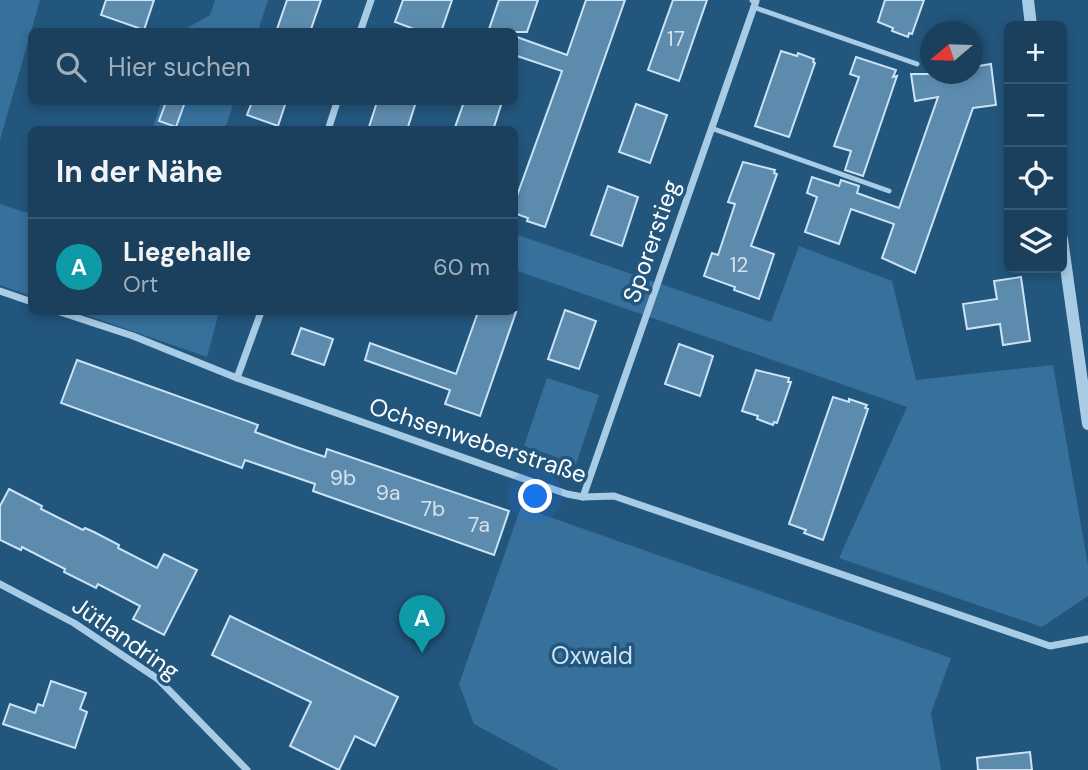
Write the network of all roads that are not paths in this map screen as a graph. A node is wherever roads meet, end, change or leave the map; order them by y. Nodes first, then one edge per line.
1 (371, 0) edge
2 (1028, 0) edge
3 (753, 3) edge
4 (1030, 21) edge
5 (361, 28) edge
6 (917, 64) dead end
7 (336, 105) edge
8 (329, 126) edge
9 (711, 128) junction
10 (888, 191) dead end
11 (1067, 273) edge
12 (0, 291) edge
13 (28, 301) edge
14 (69, 315) edge
15 (260, 315) edge
16 (237, 378) junction
17 (1088, 424) edge
18 (583, 497) junction
19 (0, 584) edge
20 (1088, 639) edge
21 (247, 770) edge

1 - 5 street
2 - 4 street
3 - 6 lane
3 - 9 street, Sporerstieg
7 - 8 street
9 - 10 lane
9 - 18 street, Sporerstieg
11 - 17 street
12 - 13 street
14 - 16 street, Ochsenweberstraße
15 - 16 street
16 - 18 street, Ochsenweberstraße
18 - 20 street, Ochsenweberstraße
19 - 21 street, Jütlandring

